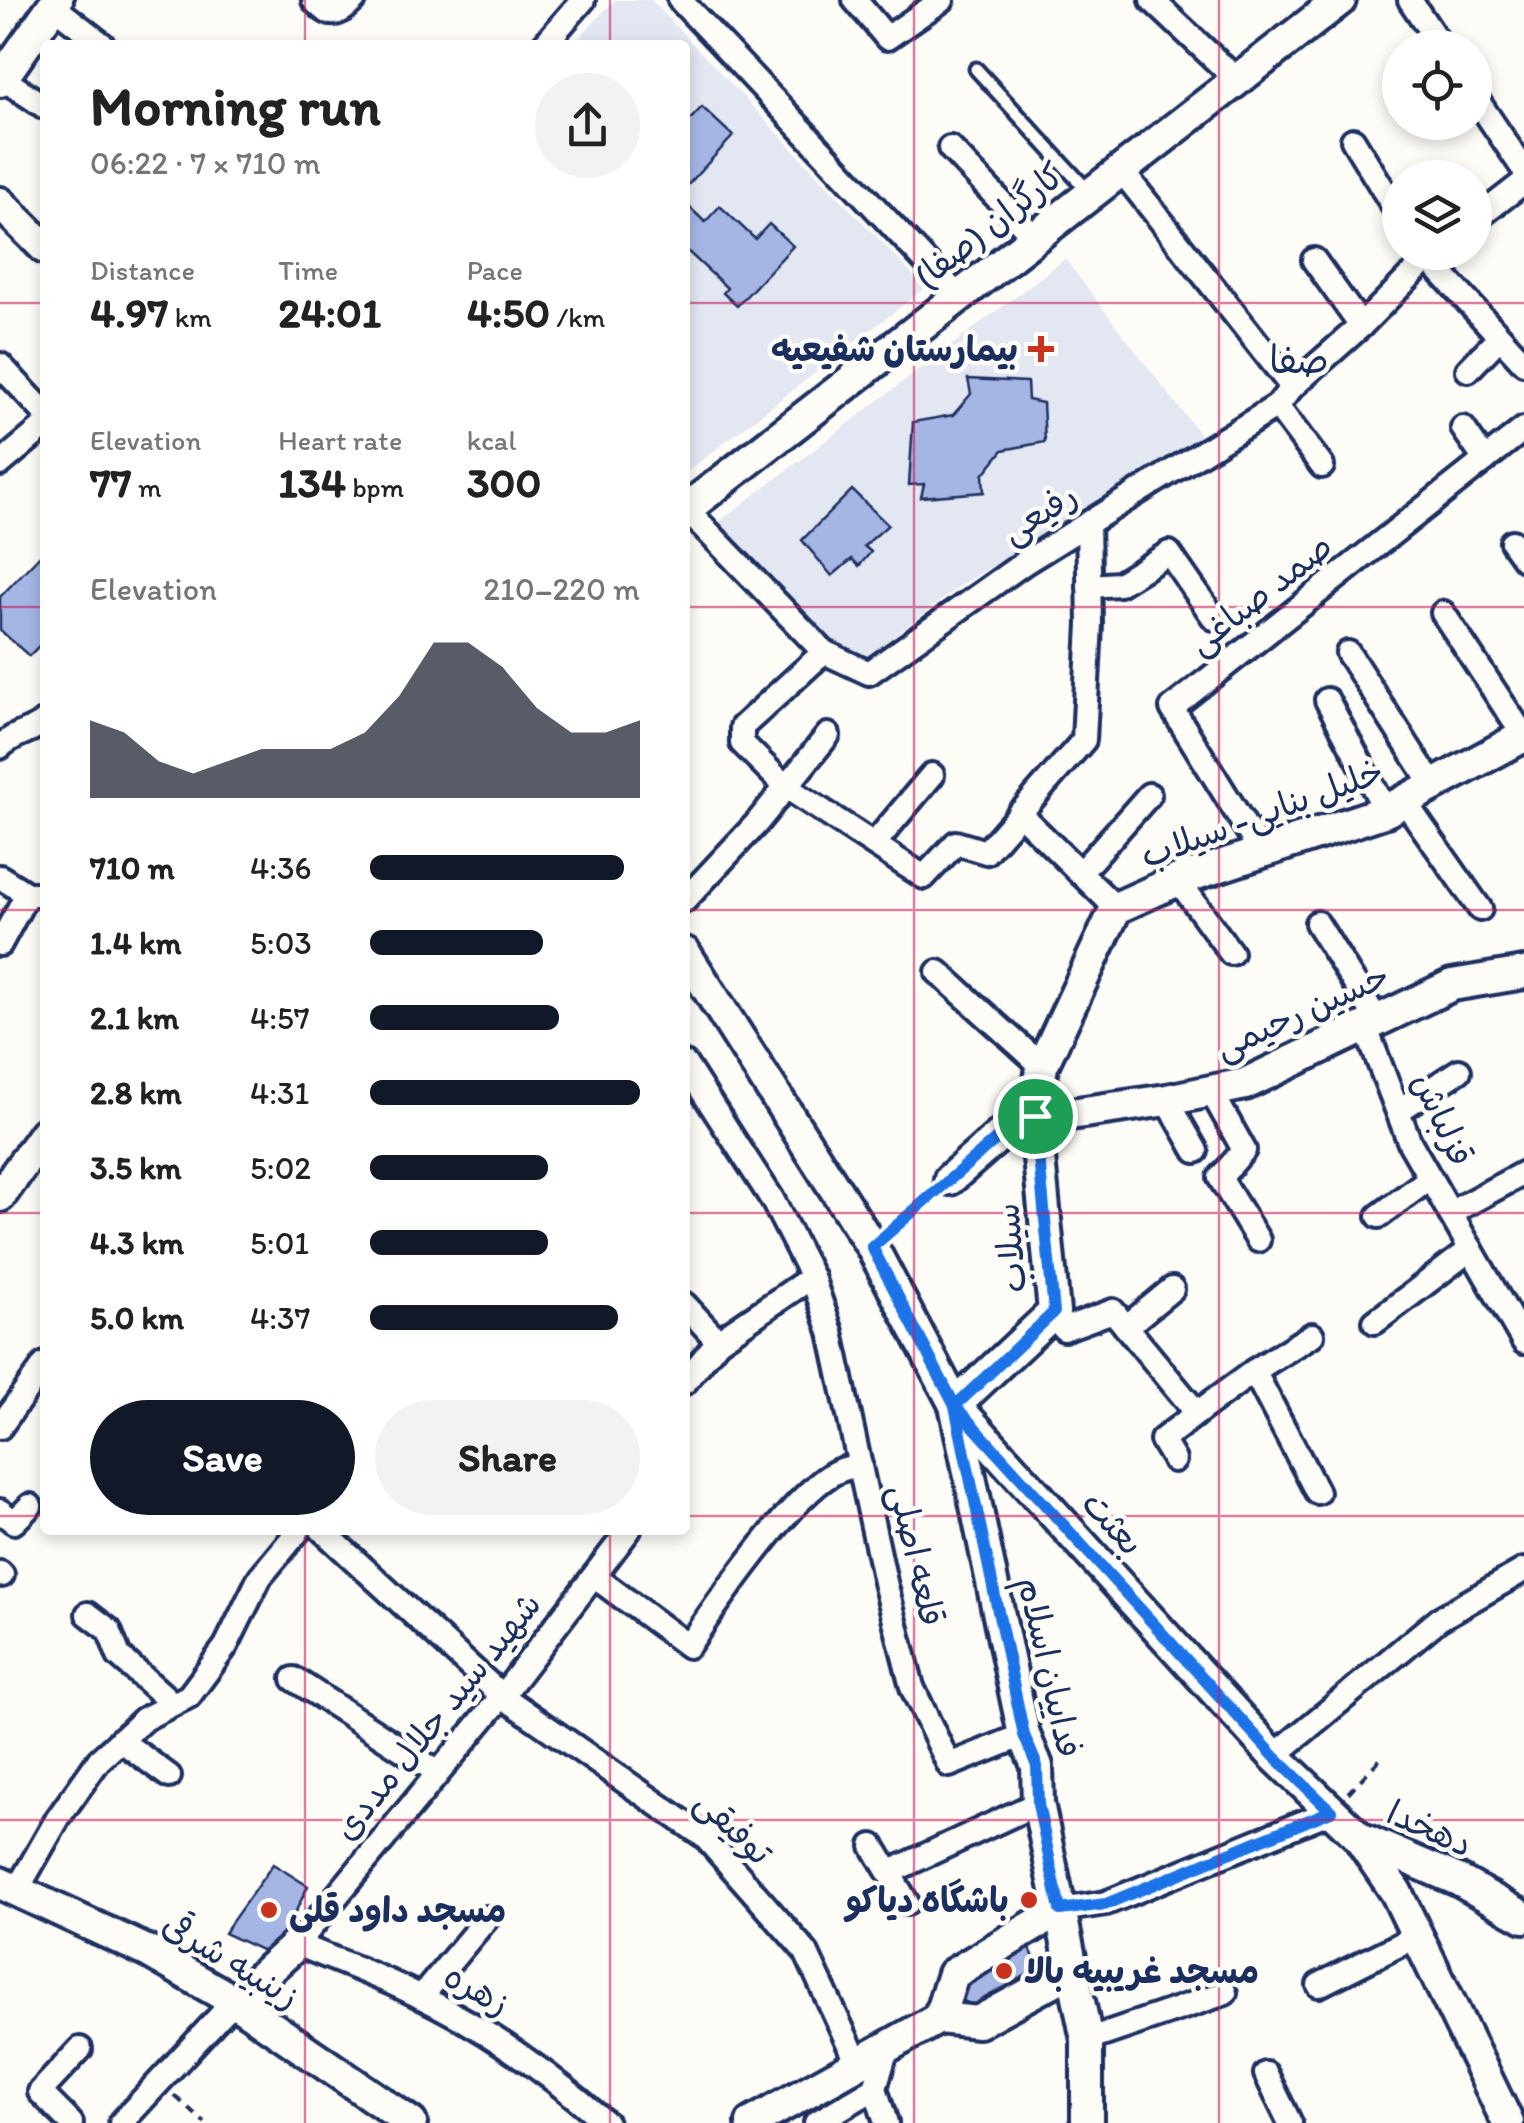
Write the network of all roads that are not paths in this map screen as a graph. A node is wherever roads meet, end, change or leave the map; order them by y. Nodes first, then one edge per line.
1 (314, 0) edge
2 (354, 0) edge
3 (583, 0) edge
4 (680, 0) edge
5 (855, 0) edge
6 (942, 0) edge
7 (1152, 0) edge
8 (1340, 0) edge
9 (1410, 0) edge
10 (55, 3) edge
11 (1430, 30) edge
12 (97, 40) edge
13 (548, 40) edge
14 (976, 70) dead end
15 (1, 80) edge
16 (1237, 80) junction
17 (40, 104) edge
18 (1492, 122) edge
19 (1353, 140) dead end
20 (950, 148) dead end
21 (1121, 170) junction
22 (1524, 170) edge
23 (1524, 182) edge
24 (1382, 188) edge
25 (1090, 194) junction
26 (0, 202) edge
27 (1492, 207) edge
28 (1035, 238) junction
29 (40, 243) edge
30 (1314, 260) dead end
31 (1413, 270) edge
32 (1440, 270) edge
33 (959, 297) junction
34 (1362, 326) junction
35 (1500, 337) junction
36 (1524, 363) edge
37 (0, 365) edge
38 (1468, 370) dead end
39 (1285, 397) junction
40 (40, 408) edge
41 (1464, 428) dead end
42 (1524, 429) edge
43 (40, 430) edge
44 (1485, 460) junction
45 (0, 464) edge
46 (1322, 466) dead end
47 (690, 507) edge
48 (690, 514) edge
49 (1088, 524) junction
50 (1089, 586) junction
51 (1442, 613) dead end
52 (1214, 618) dead end
53 (824, 652) junction
54 (1348, 653) dead end
55 (1328, 700) dead end
56 (40, 725) edge
57 (828, 735) dead end
58 (1524, 736) edge
59 (2, 740) edge
60 (932, 775) dead end
61 (1434, 786) junction
62 (786, 787) junction
63 (1149, 794) dead end
64 (1395, 807) junction
65 (1019, 813) junction
66 (874, 844) junction
67 (1261, 852) junction
68 (1080, 873) junction
69 (0, 878) edge
70 (1178, 880) junction
71 (36, 894) edge
72 (690, 894) edge
73 (1116, 908) junction
74 (1480, 909) dead end
75 (1317, 922) dead end
76 (0, 944) edge
77 (1232, 953) dead end
78 (690, 961) edge
79 (938, 972) dead end
80 (1524, 973) edge
81 (1372, 1024) junction
82 (1042, 1066) junction
83 (1459, 1071) dead end
84 (690, 1072) edge
85 (1211, 1091) junction
86 (1168, 1100) junction
87 (1398, 1111) junction
88 (1035, 1116) junction
89 (40, 1141) edge
90 (1196, 1152) dead end
91 (1524, 1173) edge
92 (1430, 1178) junction
93 (950, 1179) road end
94 (0, 1196) edge
95 (1450, 1212) junction
96 (1379, 1216) dead end
97 (1258, 1240) dead end
98 (1471, 1249) junction
99 (812, 1277) junction
100 (1172, 1289) dead end
101 (1514, 1302) edge
102 (690, 1310) edge
103 (1054, 1312) junction
104 (1374, 1322) dead end
105 (1126, 1327) junction
106 (1312, 1335) dead end
107 (718, 1341) junction
108 (1524, 1342) edge
109 (1254, 1370) junction
110 (40, 1371) edge
111 (690, 1376) edge
112 (955, 1406) junction
113 (1197, 1413) junction
114 (0, 1427) edge
115 (1174, 1460) dead end
116 (860, 1465) junction
117 (1317, 1492) dead end
118 (30, 1506) dead end
119 (0, 1511) edge
120 (296, 1535) edge
121 (327, 1535) edge
122 (625, 1535) edge
123 (1524, 1570) edge
124 (595, 1577) junction
125 (88, 1614) dead end
126 (294, 1678) dead end
127 (502, 1696) junction
128 (172, 1704) junction
129 (1024, 1735) junction
130 (120, 1740) junction
131 (1274, 1756) junction
132 (438, 1772) junction
133 (169, 1776) dead end
134 (1038, 1804) junction
135 (1331, 1811) junction
136 (1358, 1836) junction
137 (873, 1846) dead end
138 (890, 1872) junction
139 (8, 1886) edge
140 (907, 1903) dead end
141 (1060, 1910) junction
142 (1524, 1917) edge
143 (487, 1918) dead end
144 (1417, 1936) junction
145 (296, 1944) junction
146 (1073, 1970) junction
147 (1319, 1985) dead end
148 (1224, 1992) dead end
149 (421, 1996) junction
150 (234, 2002) junction
151 (939, 2018) junction
152 (1088, 2040) junction
153 (80, 2049) dead end
154 (1266, 2074) dead end
155 (866, 2076) junction
156 (70, 2123) edge
157 (121, 2123) edge
158 (411, 2123) edge
159 (606, 2123) edge
160 (752, 2123) edge
161 (816, 2123) edge
162 (886, 2123) edge
163 (1087, 2123) edge
164 (1290, 2123) edge
165 (1508, 2123) edge

1 - 2 street
3 - 13 street
4 - 33 street
5 - 6 street
7 - 16 street
8 - 16 main road, کارگران (صفا)
9 - 11 street
10 - 12 street
10 - 15 main road
14 - 25 lane
15 - 17 street
16 - 21 main road, کارگران (صفا)
18 - 22 street
19 - 24 street
20 - 28 street
21 - 25 main road, کارگران (صفا)
21 - 39 street
23 - 27 street
25 - 28 main road, کارگران (صفا)
26 - 29 main road
28 - 33 main road, کارگران (صفا)
30 - 34 street
31 - 34 street, رفیعی
32 - 35 street
33 - 47 main road, کارگران (صفا)
34 - 39 street, رفیعی
35 - 36 street
35 - 38 street
37 - 40 street
39 - 46 street
39 - 49 street, رفیعی
41 - 44 street
42 - 44 street, صمد صباغی
43 - 45 street
44 - 67 street, صمد صباغی
48 - 53 street, رفیعی
49 - 50 street
49 - 53 street, رفیعی
50 - 52 street
50 - 65 street
51 - 58 street
53 - 62 street
54 - 61 street
55 - 64 street
56 - 59 street
57 - 62 street
58 - 61 main road, خلیل بنایی- سیلاب
60 - 66 street
61 - 64 main road, خلیل بنایی- سیلاب
62 - 66 street
62 - 72 street
63 - 68 street
64 - 67 main road, خلیل بنایی- سیلاب
64 - 74 street
65 - 66 street
65 - 68 street
67 - 70 main road, خلیل بنایی- سیلاب
68 - 73 street
69 - 71 street
70 - 73 main road, خلیل بنایی- سیلاب
70 - 77 street
71 - 76 street
73 - 82 main road, خلیل بنایی- سیلاب
75 - 81 street, قزلباش
78 - 112 main road, بعثت
79 - 82 street
80 - 81 main road, حسین رحیمی
81 - 85 main road, حسین رحیمی
81 - 87 street, قزلباش
82 - 88 main road, خلیل بنایی- سیلاب
83 - 87 street
84 - 99 street, قلعه اصلی
85 - 86 main road, حسین رحیمی
85 - 97 street
86 - 88 main road, حسین رحیمی
86 - 90 street
87 - 92 street, قزلباش
88 - 93 main road, حسین رحیمی
88 - 103 main road, سیلاب
89 - 94 main road
91 - 95 street
92 - 95 street, قزلباش
92 - 96 street
95 - 98 street, قزلباش
98 - 101 street, قزلباش
98 - 104 street
99 - 107 street
99 - 116 street, قلعه اصلی
100 - 105 street
101 - 108 street, قزلباش
102 - 107 street
103 - 105 street
103 - 112 main road
105 - 113 street
106 - 109 street
107 - 111 street
109 - 113 street
109 - 117 street
110 - 114 street
112 - 129 main road, فداییان اسلام
112 - 131 main road, بعثت
113 - 115 street
116 - 124 street
116 - 129 street, قلعه اصلی
118 - 119 street
120 - 128 street
121 - 127 street, توفیقی
122 - 124 street, شهید سید جلال مددی
123 - 131 street
124 - 127 street, شهید سید جلال مددی
125 - 128 street
126 - 132 street
127 - 132 street, شهید سید جلال مددی
127 - 155 street, توفیقی
128 - 130 street
129 - 134 main road, فداییان اسلام
130 - 133 street
130 - 139 street
131 - 135 main road, بعثت
132 - 145 street, شهید سید جلال مددی
134 - 138 street
134 - 141 main road, فداییان اسلام
135 - 136 main road, بعثت
135 - 141 street
136 - 142 main road, دهخدا
136 - 144 main road, بعثت
137 - 138 street
138 - 140 street
139 - 150 main road, زینبیه شرقی
141 - 146 main road, فداییان اسلام
141 - 151 main road
143 - 149 street
144 - 147 street
144 - 165 main road, بعثت
145 - 149 street, زهره
145 - 150 main road
146 - 151 main road
146 - 152 main road, فداییان اسلام
148 - 152 street
149 - 159 street, زهره
150 - 157 street
150 - 158 main road, زینبیه شرقی
151 - 155 main road
152 - 163 main road, فداییان اسلام
153 - 156 street
154 - 164 street
155 - 160 main road
155 - 161 street
155 - 162 street, توفیقی

